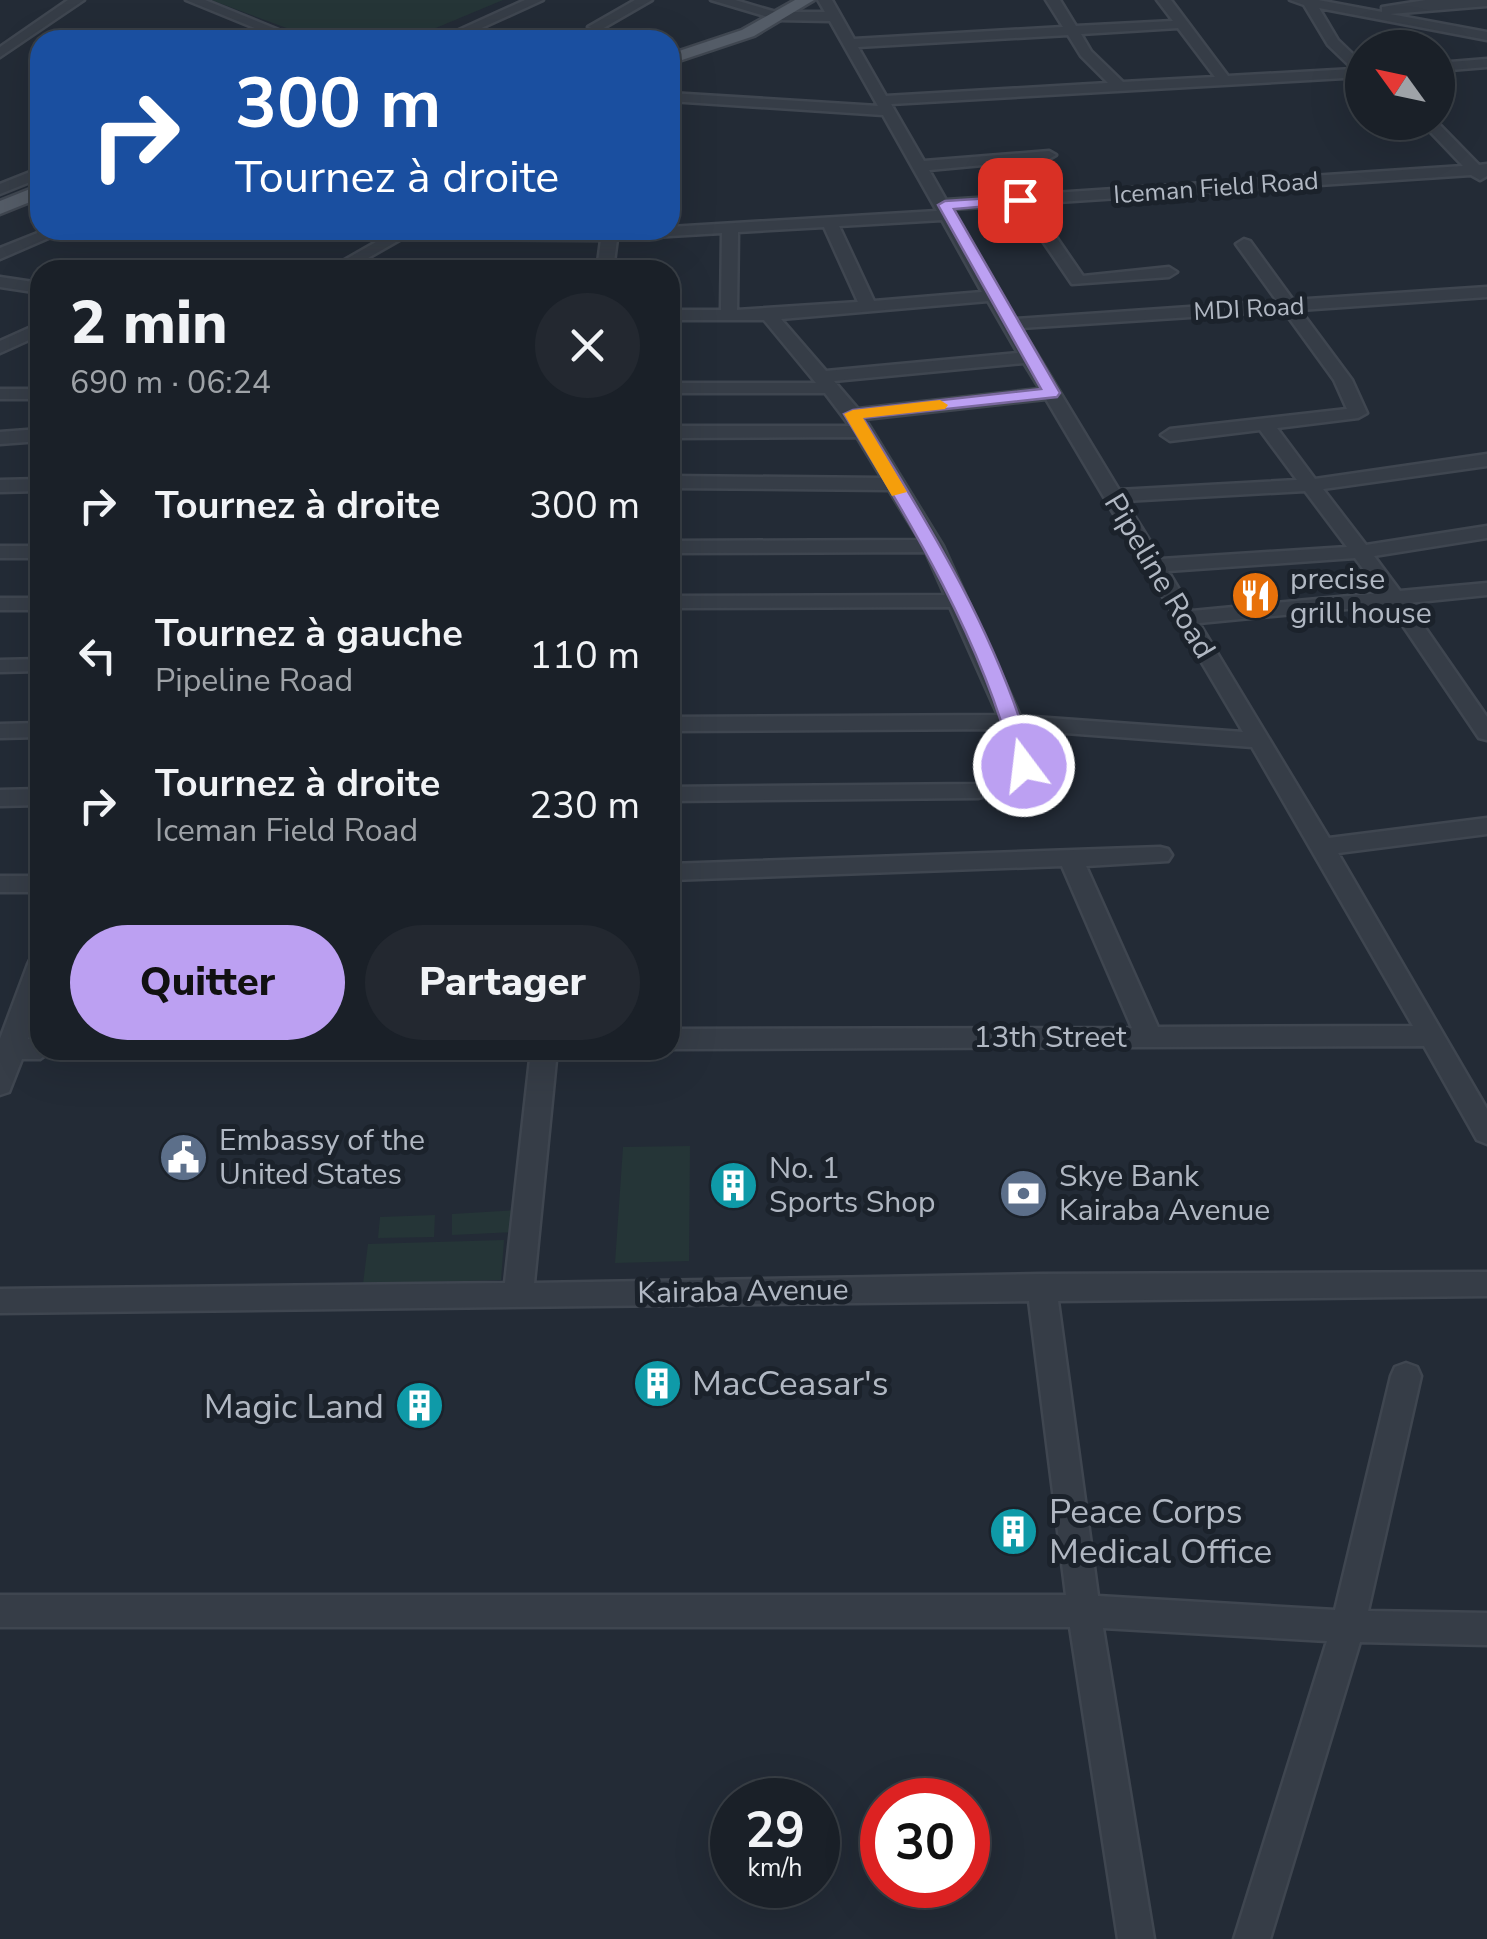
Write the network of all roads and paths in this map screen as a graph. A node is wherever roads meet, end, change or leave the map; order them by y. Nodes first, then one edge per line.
1 (54, 0) edge
2 (193, 0) edge
3 (536, 0) edge
4 (644, 0) edge
5 (718, 0) edge
6 (791, 0) edge
7 (806, 0) edge
8 (826, 0) edge
9 (1054, 0) edge
10 (1164, 0) edge
11 (75, 1) edge
12 (1303, 1) edge
13 (1435, 2) edge
14 (1487, 2) edge
15 (770, 9) edge
16 (1354, 12) junction
17 (836, 18) junction
18 (1182, 24) junction
19 (595, 26) dead end
20 (1072, 29) junction
21 (32, 30) edge
22 (270, 30) edge
23 (467, 30) edge
24 (30, 31) edge
25 (0, 34) edge
26 (23, 36) junction
27 (1487, 36) edge
28 (851, 43) junction
29 (0, 53) edge
30 (680, 53) edge
31 (1345, 54) edge
32 (1487, 63) edge
33 (1455, 66) edge
34 (1345, 72) edge
35 (1224, 80) junction
36 (1119, 86) junction
37 (680, 96) edge
38 (888, 106) junction
39 (1447, 140) edge
40 (1049, 156) dead end
41 (922, 166) junction
42 (1483, 173) edge
43 (30, 178) edge
44 (30, 184) edge
45 (2, 188) edge
46 (30, 195) edge
47 (0, 208) edge
48 (947, 210) junction
49 (830, 223) junction
50 (730, 228) junction
51 (680, 231) edge
52 (1046, 234) dead end
53 (34, 240) edge
54 (390, 240) edge
55 (1244, 244) dead end
56 (0, 254) edge
57 (354, 260) edge
58 (1169, 272) dead end
59 (0, 282) edge
60 (30, 286) edge
61 (1487, 292) edge
62 (1139, 295) junction
63 (993, 296) junction
64 (1285, 306) junction
65 (868, 307) junction
66 (680, 315) edge
67 (729, 315) junction
68 (770, 315) junction
69 (1012, 324) junction
70 (30, 333) edge
71 (0, 348) edge
72 (1031, 357) junction
73 (826, 383) junction
74 (680, 388) edge
75 (1052, 393) junction
76 (0, 394) edge
77 (30, 394) edge
78 (858, 422) junction
79 (1263, 422) junction
80 (680, 431) edge
81 (1170, 435) dead end
82 (30, 436) edge
83 (0, 438) edge
84 (1483, 466) edge
85 (680, 482) edge
86 (893, 484) junction
87 (1311, 485) junction
88 (0, 486) edge
89 (30, 486) edge
90 (1112, 496) junction
91 (1487, 532) edge
92 (934, 546) junction
93 (680, 547) edge
94 (0, 552) edge
95 (30, 552) edge
96 (1360, 552) junction
97 (1152, 566) junction
98 (1487, 588) edge
99 (1395, 598) junction
100 (957, 601) junction
101 (680, 602) edge
102 (0, 604) edge
103 (30, 604) edge
104 (1186, 618) junction
105 (30, 665) edge
106 (0, 666) edge
107 (1012, 722) junction
108 (680, 724) edge
109 (30, 730) edge
110 (0, 731) edge
111 (1487, 734) edge
112 (1258, 740) junction
113 (680, 794) edge
114 (30, 797) edge
115 (0, 798) edge
116 (1487, 826) edge
117 (1322, 846) junction
118 (1160, 855) dead end
119 (1071, 858) junction
120 (680, 872) edge
121 (0, 884) edge
122 (30, 884) edge
123 (30, 989) edge
124 (1149, 1036) junction
125 (1431, 1036) junction
126 (680, 1039) edge
127 (6, 1049) edge
128 (543, 1060) edge
129 (0, 1085) edge
130 (1485, 1127) edge
131 (1487, 1284) edge
132 (1042, 1286) junction
133 (518, 1294) junction
134 (0, 1301) edge
135 (1406, 1376) dead end
136 (0, 1610) edge
137 (1084, 1611) junction
138 (1348, 1626) junction
139 (1487, 1629) edge
140 (1136, 1939) edge
141 (1252, 1939) edge

1 - 11 street
2 - 22 street
3 - 23 street
4 - 19 street
5 - 15 street
6 - 15 main road
7 - 15 main road
8 - 17 street, Pipeline Road
9 - 20 street
10 - 18 street
11 - 21 street
12 - 16 street
12 - 31 street
13 - 14 street
13 - 16 street
15 - 17 street
15 - 30 main road
16 - 27 street
17 - 28 street, Pipeline Road
18 - 20 street
18 - 35 street
20 - 28 street
20 - 36 street
24 - 26 street
25 - 26 street
26 - 29 street
28 - 38 street, Pipeline Road
32 - 33 street
34 - 35 street
35 - 36 street
36 - 38 street
37 - 38 street
38 - 41 street, Pipeline Road
39 - 42 street
40 - 41 street
41 - 48 street, Pipeline Road
42 - 48 street, Iceman Field Road
43 - 45 street
44 - 45 main road
46 - 47 main road
48 - 49 street, Iceman Field Road
48 - 63 street, Pipeline Road
49 - 50 street, Iceman Field Road
49 - 65 street
50 - 51 street, Iceman Field Road
50 - 67 street
52 - 62 street
53 - 56 street
54 - 57 street
55 - 64 street
58 - 62 street
59 - 60 street
61 - 64 street, MDI Road
62 - 64 street, MDI Road
62 - 69 street, MDI Road
63 - 65 street
63 - 69 street, Pipeline Road
64 - 79 street
65 - 68 street
66 - 67 street
67 - 68 street
68 - 73 street
69 - 72 street, Pipeline Road
70 - 71 street
72 - 73 street
72 - 75 street, Pipeline Road
73 - 74 street
73 - 78 street
75 - 78 street
75 - 90 street, Pipeline Road
76 - 77 street
78 - 80 street
78 - 86 street
79 - 81 street
79 - 87 street
82 - 83 street
84 - 87 street
85 - 86 street
86 - 92 street
87 - 90 street
87 - 96 street
88 - 89 street
90 - 97 street, Pipeline Road
91 - 96 street
92 - 93 street
92 - 100 street
94 - 95 street
96 - 97 street
96 - 99 street
97 - 104 street, Pipeline Road
98 - 99 street
99 - 104 street
99 - 111 street
100 - 101 street
100 - 107 street
102 - 103 street
104 - 112 street, Pipeline Road
105 - 106 street
107 - 108 street
107 - 112 street
107 - 113 street
109 - 110 street
112 - 117 street, Pipeline Road
114 - 115 street
116 - 117 street
117 - 125 street, Pipeline Road
118 - 119 street
119 - 120 street
119 - 124 street
121 - 122 street
123 - 127 street
124 - 125 street, 13th Street
124 - 126 street, 13th Street
125 - 130 street, Pipeline Road
127 - 129 street
128 - 133 street
131 - 132 street, Kairaba Avenue
132 - 133 street, Kairaba Avenue
132 - 137 street
133 - 134 street, Kairaba Avenue
135 - 138 street
136 - 137 street
137 - 138 street
137 - 140 street
138 - 139 street
138 - 141 street

